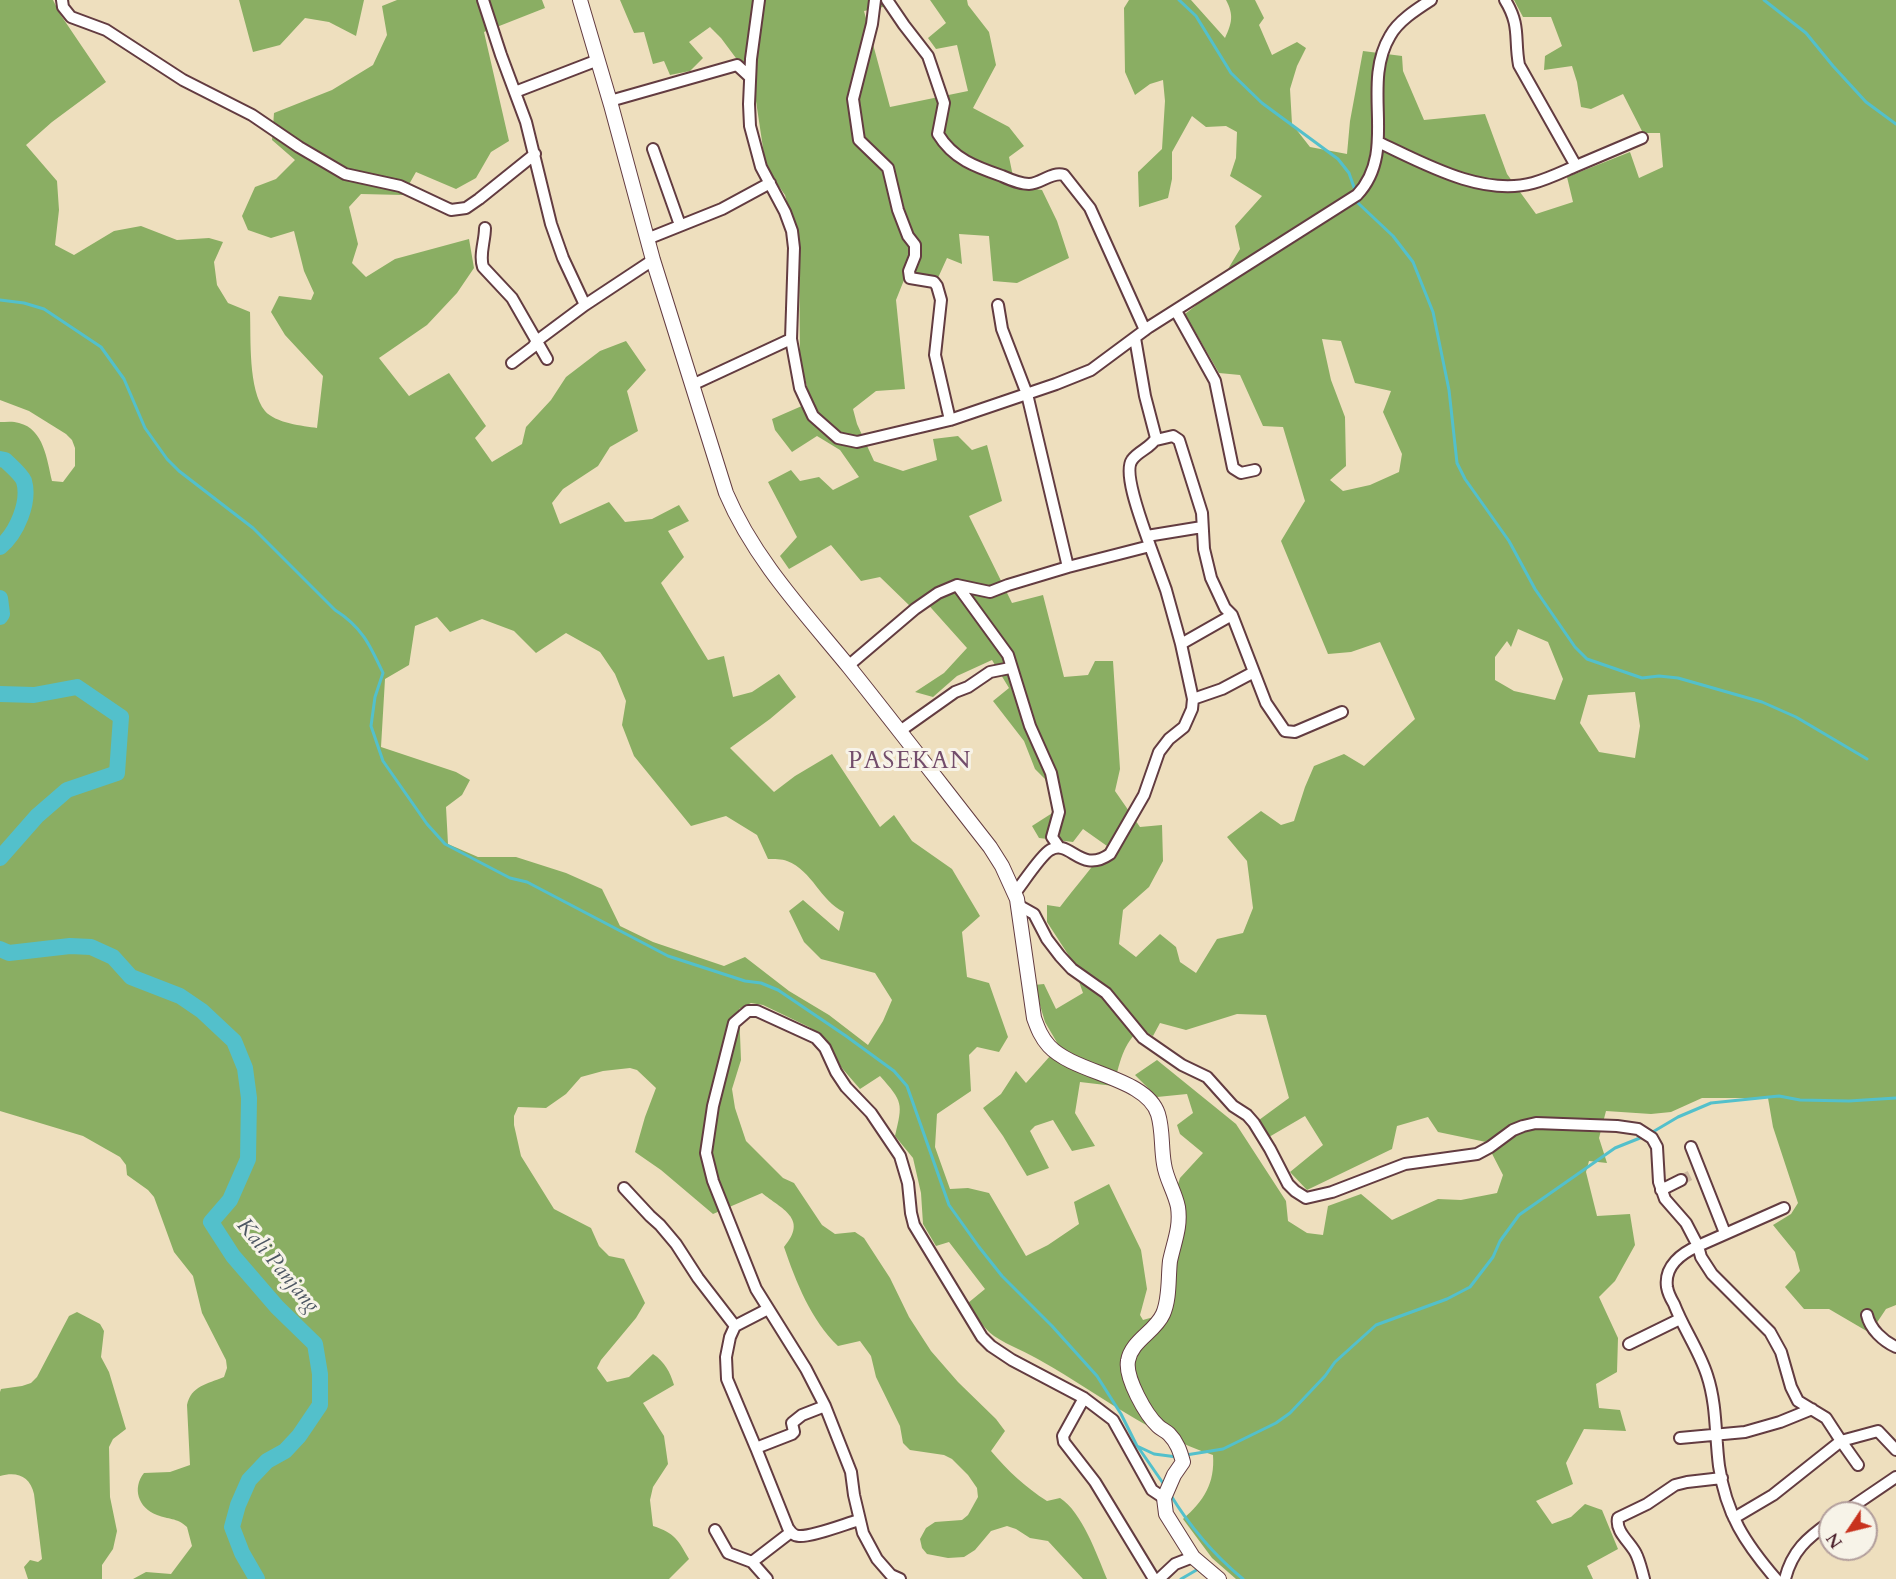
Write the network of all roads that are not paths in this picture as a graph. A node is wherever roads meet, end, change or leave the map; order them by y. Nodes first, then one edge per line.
1 (62, 0) edge
2 (483, 0) edge
3 (580, 0) edge
4 (759, 0) edge
5 (875, 0) edge
6 (886, 0) edge
7 (1431, 0) edge
8 (1506, 0) edge
9 (598, 60) junction
10 (750, 77) junction
11 (515, 92) junction
12 (610, 101) junction
13 (1642, 138) dead end
14 (1378, 142) junction
15 (653, 148) dead end
16 (535, 154) junction
17 (1576, 166) junction
18 (770, 183) junction
19 (681, 225) junction
20 (485, 228) dead end
21 (647, 239) junction
22 (653, 260) junction
23 (585, 305) junction
24 (998, 305) dead end
25 (1176, 311) junction
26 (1145, 330) junction
27 (1135, 338) junction
28 (791, 339) junction
29 (538, 340) junction
30 (547, 359) dead end
31 (512, 363) dead end
32 (692, 385) junction
33 (1027, 394) junction
34 (950, 420) junction
35 (1156, 440) junction
36 (1255, 470) dead end
37 (1202, 527) junction
38 (1148, 541) junction
39 (1068, 567) junction
40 (957, 585) junction
41 (1232, 615) junction
42 (1181, 644) junction
43 (848, 666) junction
44 (1011, 668) junction
45 (1254, 672) junction
46 (1193, 699) junction
47 (1342, 712) dead end
48 (900, 731) junction
49 (1059, 847) junction
50 (1016, 899) junction
51 (1691, 1147) dead end
52 (1681, 1180) tunnel mouth
53 (624, 1188) dead end
54 (1661, 1190) junction
55 (1784, 1208) dead end
56 (1725, 1233) junction
57 (1698, 1246) junction
58 (768, 1309) junction
59 (1867, 1316) dead end
60 (1680, 1319) junction
61 (735, 1326) junction
62 (1629, 1344) dead end
63 (1896, 1347) edge
64 (1084, 1398) junction
65 (825, 1406) junction
66 (1812, 1409) junction
67 (1718, 1434) junction
68 (1680, 1438) dead end
69 (1841, 1441) junction
70 (756, 1448) junction
71 (1896, 1450) edge
72 (1858, 1465) dead end
73 (1896, 1477) edge
74 (1722, 1478) junction
75 (1164, 1498) junction
76 (1861, 1501) edge
77 (1734, 1518) junction
78 (859, 1520) junction
79 (715, 1530) dead end
80 (1818, 1531) edge
81 (791, 1532) junction
82 (1195, 1559) junction
83 (752, 1562) junction
84 (1214, 1574) edge
85 (767, 1579) edge
86 (900, 1579) edge
87 (1157, 1579) edge
88 (1644, 1579) edge
89 (1776, 1579) edge
90 (1785, 1579) edge

1 - 16 street
2 - 11 street
3 - 9 street
4 - 10 street
5 - 34 street
6 - 26 street
7 - 14 street
8 - 17 street
9 - 11 street
9 - 12 street
10 - 12 street
10 - 18 street
11 - 16 street
12 - 21 street
13 - 17 street
14 - 17 street
14 - 25 street
15 - 19 street
16 - 23 street
18 - 19 street
18 - 28 street
19 - 21 street
20 - 29 street
21 - 22 street
22 - 23 street
22 - 32 street
23 - 29 street
24 - 33 street
25 - 26 street
25 - 36 street
26 - 27 street
27 - 33 street
27 - 35 street
28 - 32 street
28 - 34 street
29 - 30 street
29 - 31 street
32 - 43 street
33 - 34 street
33 - 39 street
35 - 37 street
35 - 38 street
37 - 38 street
37 - 41 street
38 - 39 street
38 - 42 street
39 - 40 street
40 - 43 street
40 - 44 street
41 - 42 street
41 - 45 street
42 - 46 street
43 - 48 street
44 - 48 street
44 - 49 street
45 - 46 street
45 - 47 street
46 - 49 street
48 - 50 street
49 - 50 street
50 - 54 street
50 - 75 street
51 - 56 street
52 - 54 street
53 - 61 street
54 - 57 street
55 - 56 street
56 - 57 street
57 - 60 street
57 - 66 street
58 - 61 street
58 - 64 street
58 - 65 street
59 - 63 street
60 - 62 street
60 - 67 street
61 - 70 street
64 - 75 street
64 - 87 street
65 - 70 street
65 - 78 street
66 - 67 street
66 - 69 street
67 - 68 street
67 - 74 street
69 - 71 street
69 - 72 street
69 - 77 street
70 - 81 street
73 - 76 street
74 - 77 street
74 - 88 street
75 - 82 street
77 - 89 street
78 - 81 street
78 - 86 street
79 - 83 street
80 - 90 street
81 - 83 street
82 - 84 street
82 - 87 street
83 - 85 street

